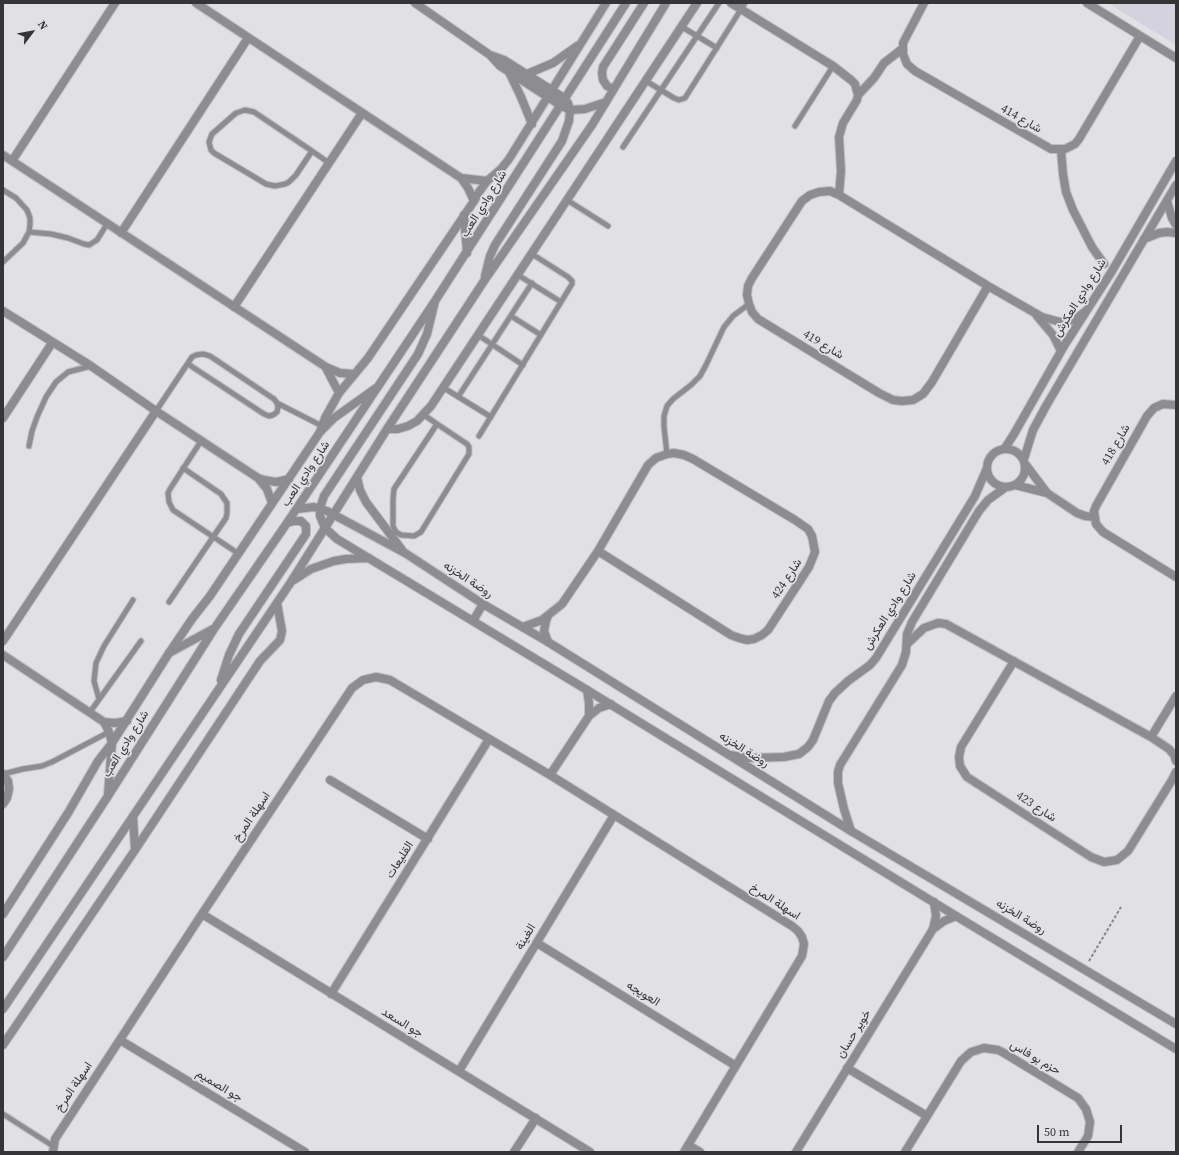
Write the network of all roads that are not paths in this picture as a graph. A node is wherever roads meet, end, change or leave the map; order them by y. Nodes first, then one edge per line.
1 (116, 3) edge
2 (196, 3) edge
3 (415, 3) edge
4 (606, 3) edge
5 (626, 3) edge
6 (644, 3) edge
7 (666, 3) edge
8 (697, 3) edge
9 (719, 3) edge
10 (731, 3) edge
11 (924, 3) edge
12 (1087, 3) edge
13 (743, 6) edge
14 (682, 27) junction
15 (697, 36) junction
16 (1140, 36) junction
17 (248, 38) junction
18 (583, 42) junction
19 (717, 48) junction
20 (902, 49) junction
21 (490, 55) junction
22 (1176, 58) edge
23 (833, 66) junction
24 (508, 71) junction
25 (527, 74) junction
26 (646, 80) junction
27 (613, 89) junction
28 (660, 90) junction
29 (550, 94) junction
30 (858, 94) junction
31 (562, 102) junction
32 (606, 102) junction
33 (570, 110) junction
34 (362, 113) junction
35 (532, 124) junction
36 (795, 126) dead end
37 (623, 147) dead end
38 (1061, 150) junction
39 (312, 151) junction
40 (3, 156) edge
41 (12, 161) junction
42 (1176, 161) edge
43 (329, 163) junction
44 (461, 178) junction
45 (487, 181) junction
46 (1176, 185) edge
47 (3, 190) edge
48 (839, 194) junction
49 (567, 200) junction
50 (474, 201) junction
51 (1167, 201) junction
52 (464, 215) junction
53 (107, 224) junction
54 (1176, 225) edge
55 (608, 226) dead end
56 (29, 232) junction
57 (121, 233) junction
58 (1176, 233) edge
59 (1144, 239) junction
60 (467, 253) junction
61 (532, 254) junction
62 (4, 259) edge
63 (1104, 264) dead end
64 (518, 275) junction
65 (484, 281) junction
66 (532, 283) junction
67 (988, 286) junction
68 (435, 301) junction
69 (561, 302) junction
70 (749, 304) junction
71 (234, 307) junction
72 (3, 311) edge
73 (1086, 311) junction
74 (1034, 312) junction
75 (511, 316) junction
76 (478, 335) junction
77 (541, 335) junction
78 (52, 343) junction
79 (492, 344) junction
80 (1061, 351) junction
81 (188, 364) junction
82 (523, 364) junction
83 (91, 366) junction
84 (326, 368) junction
85 (354, 374) junction
86 (380, 386) junction
87 (444, 388) junction
88 (339, 392) junction
89 (458, 397) junction
90 (277, 403) junction
91 (1176, 405) edge
92 (156, 411) junction
93 (424, 415) junction
94 (491, 417) junction
95 (3, 418) edge
96 (437, 424) junction
97 (321, 429) junction
98 (387, 429) junction
99 (479, 436) dead end
100 (201, 441) junction
101 (29, 446) dead end
102 (1005, 448) junction
103 (667, 454) junction
104 (1024, 462) junction
105 (184, 468) junction
106 (987, 468) junction
107 (358, 477) junction
108 (258, 478) junction
109 (289, 479) junction
110 (1015, 485) junction
111 (1006, 487) junction
112 (1047, 493) junction
113 (272, 503) junction
114 (320, 508) junction
115 (297, 509) junction
116 (333, 514) junction
117 (1094, 517) junction
118 (287, 523) junction
119 (325, 528) junction
120 (213, 537) junction
121 (598, 551) junction
122 (405, 553) junction
123 (238, 554) junction
124 (370, 558) junction
125 (1176, 577) edge
126 (291, 582) junction
127 (133, 600) dead end
128 (169, 602) dead end
129 (276, 603) junction
130 (483, 604) junction
131 (548, 616) junction
132 (473, 621) junction
133 (523, 627) junction
134 (214, 629) junction
135 (3, 641) edge
136 (141, 641) dead end
137 (548, 642) junction
138 (907, 644) junction
139 (169, 653) junction
140 (3, 655) edge
141 (1014, 660) junction
142 (219, 688) junction
143 (587, 690) junction
144 (1176, 696) edge
145 (99, 699) junction
146 (611, 704) junction
147 (90, 712) junction
148 (588, 716) junction
149 (127, 721) junction
150 (104, 722) junction
151 (109, 732) junction
152 (1151, 737) junction
153 (490, 739) junction
154 (112, 743) junction
155 (1174, 751) edge
156 (728, 755) junction
157 (1176, 761) edge
158 (1176, 772) edge
159 (3, 774) edge
160 (550, 776) junction
161 (330, 780) dead end
162 (108, 796) junction
163 (3, 804) edge
164 (614, 815) junction
165 (133, 816) junction
166 (851, 831) junction
167 (428, 839) junction
168 (135, 850) junction
169 (934, 902) junction
170 (3, 914) edge
171 (202, 914) junction
172 (956, 916) junction
173 (933, 929) junction
174 (537, 943) junction
175 (3, 957) edge
176 (331, 994) junction
177 (3, 1009) edge
178 (1176, 1024) edge
179 (120, 1040) junction
180 (3, 1045) edge
181 (1176, 1049) edge
182 (736, 1066) junction
183 (847, 1068) junction
184 (459, 1071) junction
185 (3, 1114) edge
186 (927, 1116) junction
187 (536, 1118) junction
188 (688, 1145) junction
189 (53, 1149) edge
190 (305, 1152) edge
191 (514, 1152) edge
192 (590, 1152) edge
193 (684, 1152) edge
194 (700, 1152) edge
195 (796, 1152) edge
196 (905, 1152) edge
197 (1078, 1152) edge

1 - 41 street
2 - 17 street
3 - 21 street
4 - 18 street
5 - 31 street, شارع وادي العب
6 - 27 street
7 - 27 street
8 - 14 street
9 - 15 lane
10 - 13 street
11 - 20 street
12 - 16 street
13 - 19 lane
13 - 23 street
14 - 15 lane
14 - 26 street
15 - 19 lane
15 - 28 lane
16 - 22 street
16 - 38 street
17 - 34 street
17 - 57 street
18 - 25 street
18 - 29 street
19 - 28 lane
20 - 30 street
20 - 38 street, شارع 414
21 - 24 street
21 - 25 street
23 - 30 street
23 - 36 lane
24 - 29 street
24 - 35 street
25 - 29 street
26 - 28 lane
26 - 49 street
27 - 32 street
28 - 37 lane
29 - 31 street
29 - 35 street
30 - 48 street
31 - 33 street
31 - 60 street, شارع وادي العب
32 - 33 street
32 - 65 street
33 - 65 street
34 - 43 street
34 - 44 street
35 - 45 street
38 - 63 street
39 - 39 lane
39 - 43 lane
40 - 41 street
41 - 53 street
42 - 73 street, شارع وادي العكرش
43 - 71 street
44 - 45 street
44 - 50 street
45 - 50 street
46 - 51 street, شارع وادي العكرش
47 - 56 lane
48 - 67 street
48 - 70 street
49 - 55 lane
49 - 61 street
50 - 52 street
51 - 54 street
51 - 59 street, شارع وادي العكرش
52 - 60 street
52 - 85 street
53 - 56 lane
53 - 57 street
56 - 62 lane
57 - 71 street
58 - 59 street
59 - 104 street, شارع وادي العكرش
60 - 68 street, شارع وادي العب
61 - 64 street
61 - 69 lane
64 - 66 lane
64 - 76 street
65 - 98 street
66 - 69 lane
66 - 75 lane
67 - 70 street, شارع 419
67 - 74 street
68 - 86 street, شارع وادي العب
68 - 114 street
69 - 77 lane
70 - 103 lane
71 - 84 street
72 - 78 street
73 - 74 street
73 - 80 street, شارع وادي العكرش
74 - 80 street
75 - 77 lane
75 - 79 lane
76 - 79 lane
76 - 87 street
77 - 82 lane
78 - 83 street
78 - 95 street
79 - 82 lane
79 - 89 lane
80 - 102 street, شارع وادي العكرش
81 - 90 lane
81 - 90 lane
81 - 92 lane
82 - 94 lane
83 - 92 street
83 - 101 lane
84 - 85 street
84 - 88 street
85 - 88 street
86 - 97 street
86 - 115 street, شارع وادي العب
87 - 89 lane
87 - 93 street
88 - 97 street
89 - 94 lane
90 - 97 lane
91 - 117 street, شارع 418
92 - 100 street
92 - 135 street
93 - 96 lane
93 - 98 street
94 - 99 lane
96 - 96 lane
97 - 109 street
98 - 107 street
100 - 105 lane
100 - 108 street
102 - 104 street
102 - 106 street
103 - 121 street
103 - 121 street, شارع 424
104 - 110 street
104 - 112 street
105 - 120 lane
105 - 120 lane
106 - 111 street
106 - 156 street, شارع وادي العكرش
107 - 116 street
107 - 122 street
108 - 109 street
108 - 113 street
109 - 113 street
110 - 111 street
110 - 112 street
111 - 138 street
112 - 117 street
113 - 123 street
114 - 115 street, روضة الخزنه
114 - 116 street, روضة الخزنه
114 - 119 street
115 - 118 street, شارع وادي العب
116 - 119 street
116 - 122 street, روضة الخزنه
117 - 125 street
118 - 134 street, شارع وادي العب
118 - 142 street
119 - 124 street
119 - 126 street
120 - 123 lane
120 - 128 lane
121 - 131 street
122 - 130 street, روضة الخزنه
123 - 139 street
124 - 126 street
124 - 132 street
126 - 129 street
127 - 145 lane
129 - 142 street
129 - 168 street
130 - 132 street
130 - 133 street, روضة الخزنه
131 - 133 street
131 - 137 street
132 - 143 street
133 - 137 street, روضة الخزنه
134 - 139 street
134 - 162 street, شارع وادي العب
136 - 145 lane
137 - 156 street, روضة الخزنه
138 - 141 street
138 - 166 street
139 - 149 street
140 - 147 street
141 - 152 street
141 - 158 street, شارع 423
142 - 165 street
143 - 146 street
143 - 148 street
144 - 152 street
145 - 147 lane
146 - 148 street
146 - 169 street
147 - 150 street
148 - 160 street
149 - 150 street
149 - 154 street
150 - 151 street
151 - 154 street
151 - 159 lane
152 - 155 street
153 - 160 street, اسهلة المرخ
153 - 167 street, القليعات
153 - 171 street, اسهلة المرخ
154 - 162 street
154 - 170 street
155 - 157 street
156 - 166 street, روضة الخزنه
159 - 163 street
160 - 164 street, اسهلة المرخ
161 - 167 street
162 - 175 street, شارع وادي العب
164 - 174 street, الغينة
164 - 182 street, اسهلة المرخ
165 - 168 street
165 - 177 street
166 - 178 street, روضة الخزنه
167 - 176 street, القليعات
168 - 180 street
169 - 172 street
169 - 173 street, خوير حسان
171 - 176 street, جو السعد
171 - 179 street, اسهلة المرخ
172 - 173 street, خوير حسان
172 - 181 street
173 - 183 street, خوير حسان
174 - 182 street, العويجه
174 - 184 street, الغينة
176 - 184 street, جو السعد
179 - 189 street, اسهلة المرخ
179 - 190 street, جو الصميم
182 - 188 street, اسهلة المرخ
183 - 186 street
183 - 195 street, خوير حسان
184 - 187 street, جو السعد
185 - 189 lane
186 - 196 street, حزم بو فاس
186 - 197 street, حزم بو فاس
187 - 191 street
187 - 192 street, جو السعد
188 - 193 street, اسهلة المرخ
188 - 194 street

